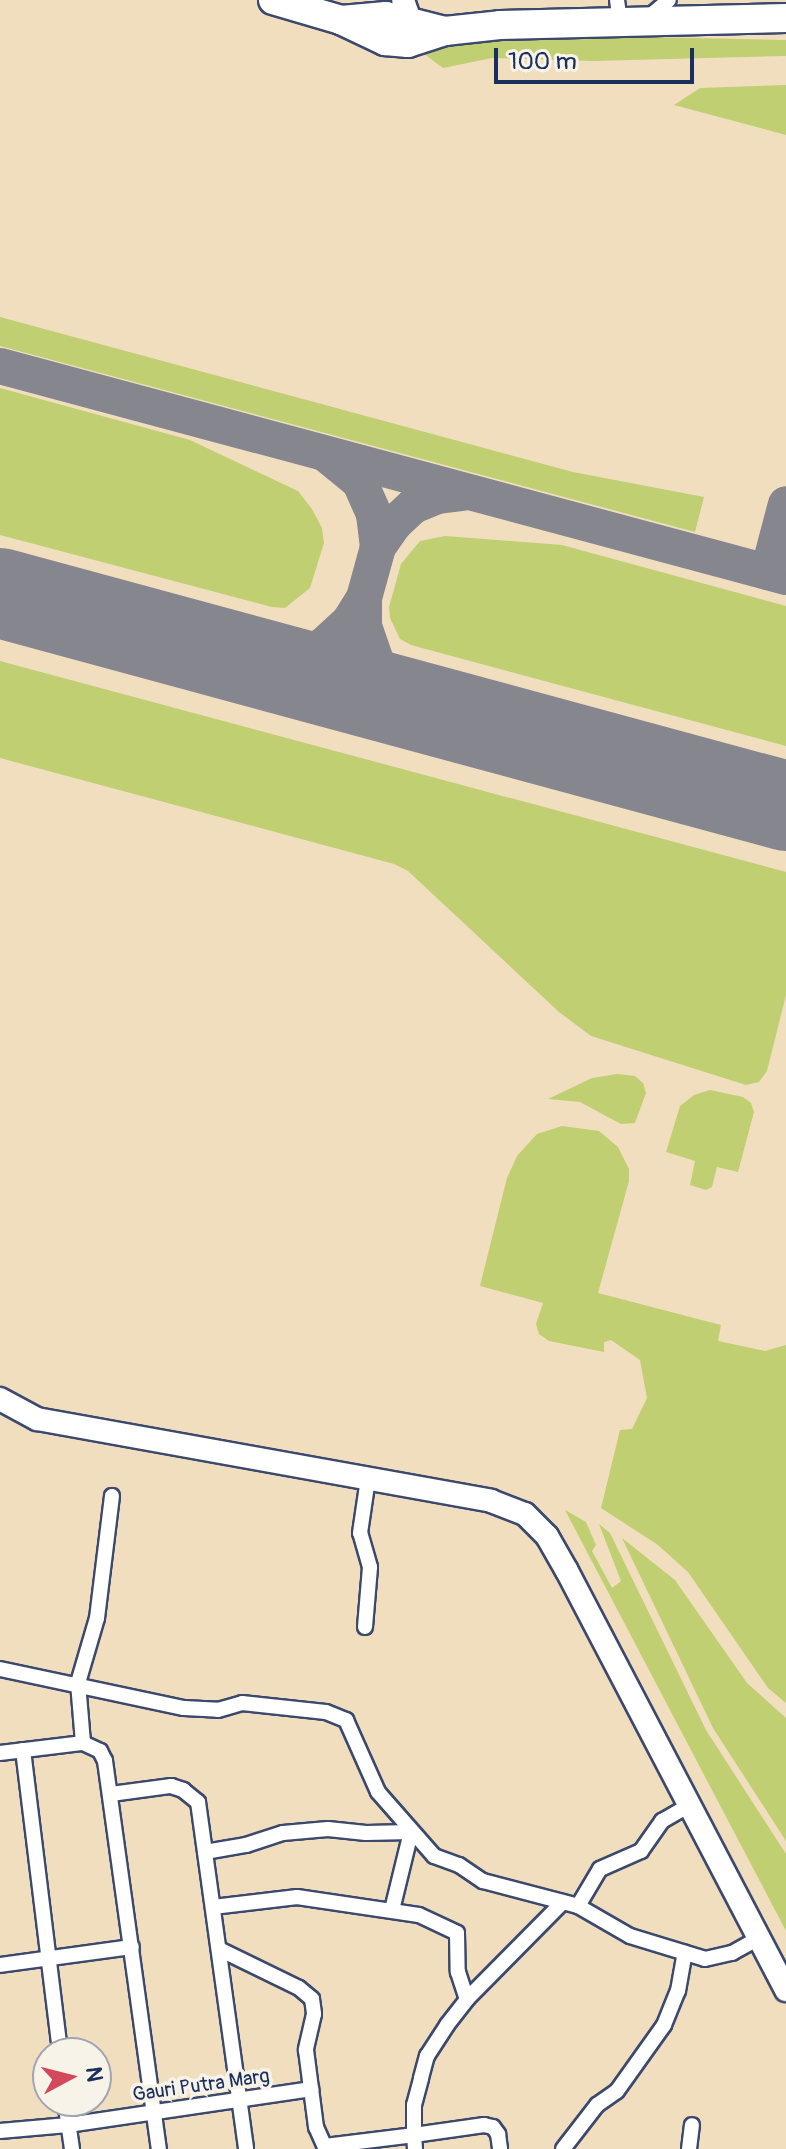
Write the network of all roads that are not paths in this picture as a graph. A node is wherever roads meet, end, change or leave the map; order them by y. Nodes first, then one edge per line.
1 (273, 0) edge
2 (669, 0) edge
3 (627, 14) edge
4 (786, 18) edge
5 (398, 20) edge
6 (0, 1399) edge
7 (368, 1479) junction
8 (112, 1496) dead end
9 (365, 1627) dead end
10 (0, 1669) edge
11 (78, 1683) junction
12 (83, 1743) junction
13 (23, 1750) junction
14 (0, 1753) edge
15 (111, 1794) junction
16 (688, 1806) junction
17 (411, 1832) junction
18 (205, 1852) junction
19 (563, 1902) junction
20 (578, 1906) junction
21 (213, 1907) junction
22 (392, 1910) junction
23 (759, 1938) junction
24 (132, 1947) junction
25 (219, 1949) junction
26 (685, 1953) junction
27 (50, 1958) junction
28 (0, 1965) edge
29 (786, 1990) edge
30 (467, 1999) junction
31 (58, 2037) edge
32 (311, 2089) junction
33 (240, 2099) junction
34 (153, 2112) junction
35 (67, 2117) edge
36 (68, 2125) junction
37 (692, 2125) dead end
38 (0, 2131) edge
39 (414, 2142) edge
40 (326, 2147) edge
41 (72, 2149) edge
42 (159, 2149) edge
43 (246, 2149) edge
44 (500, 2149) edge
45 (563, 2149) edge
46 (689, 2149) edge

1 - 5 highway
2 - 3 street
3 - 4 highway
3 - 5 highway
6 - 7 main road
7 - 9 street
7 - 16 main road
8 - 11 street
10 - 11 street
11 - 12 street
11 - 17 street
12 - 13 street
12 - 15 street
13 - 14 street
13 - 27 street
15 - 18 street
15 - 24 street
16 - 20 street
16 - 23 main road
17 - 18 street
17 - 19 street
17 - 22 street
18 - 21 street
19 - 20 street
19 - 30 street
20 - 26 street
21 - 22 street
21 - 25 street
22 - 30 street
23 - 26 street
23 - 29 main road
24 - 27 street
24 - 34 street
25 - 32 street
25 - 33 street
26 - 45 street
27 - 28 street
27 - 31 street
30 - 39 street
32 - 33 street, Gauri Putra Marg
32 - 40 street
33 - 34 street, Gauri Putra Marg
33 - 43 street
34 - 36 street, Gauri Putra Marg
34 - 42 street
35 - 36 street
36 - 38 street, Gauri Putra Marg
36 - 41 street
37 - 46 street
39 - 40 street
39 - 44 street

